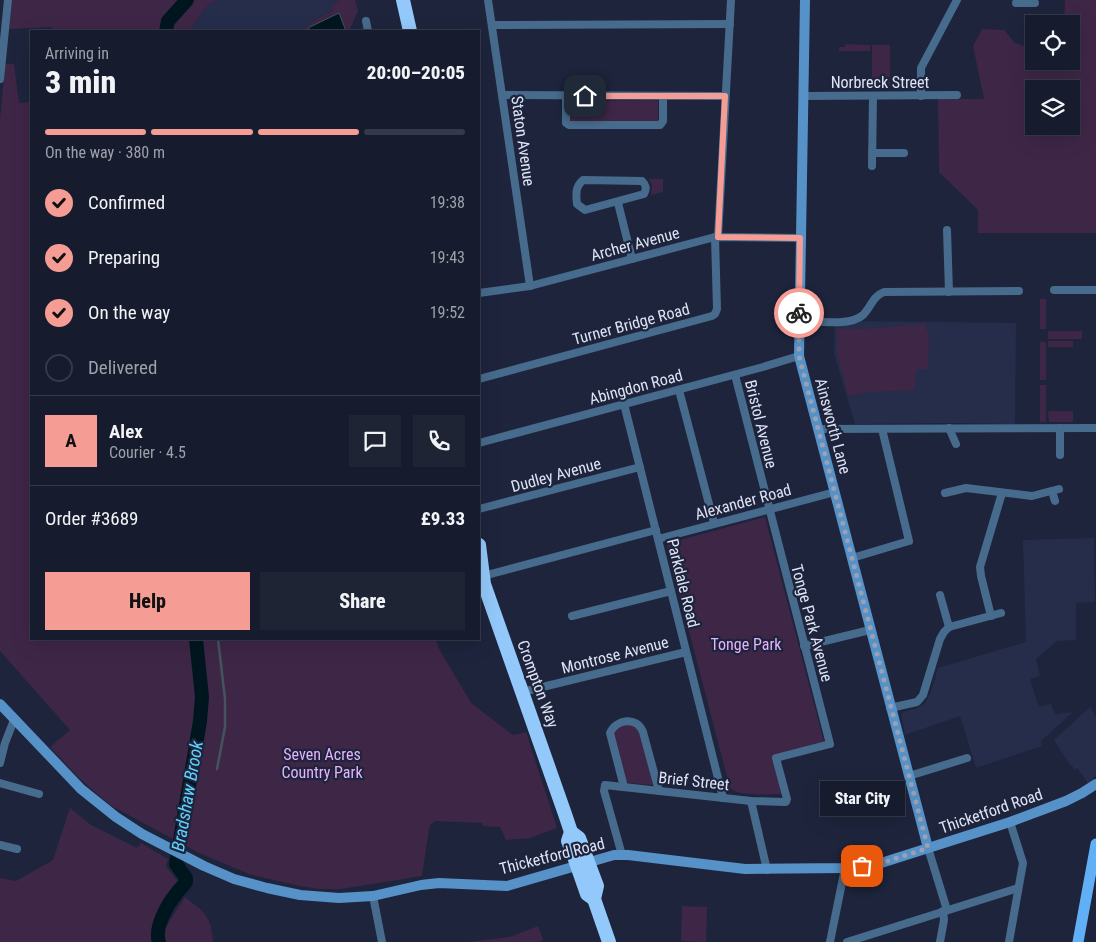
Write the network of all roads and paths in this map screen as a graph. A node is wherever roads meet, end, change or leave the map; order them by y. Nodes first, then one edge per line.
1 (8, 0) edge
2 (404, 0) edge
3 (488, 0) edge
4 (731, 0) edge
5 (805, 0) edge
6 (957, 0) edge
7 (1025, 1) edge
8 (1016, 3) dead end
9 (1035, 3) dead end
10 (366, 21) dead end
11 (730, 24) junction
12 (492, 25) junction
13 (368, 30) edge
14 (410, 30) edge
15 (2, 37) edge
16 (0, 79) edge
17 (503, 95) junction
18 (957, 95) dead end
19 (566, 96) junction
20 (663, 96) junction
21 (725, 96) junction
22 (803, 96) junction
23 (873, 96) junction
24 (921, 96) junction
25 (872, 153) junction
26 (904, 153) dead end
27 (872, 166) dead end
28 (618, 203) junction
29 (947, 230) dead end
30 (716, 237) junction
31 (800, 238) junction
32 (632, 259) junction
33 (530, 286) junction
34 (1054, 290) dead end
35 (1096, 290) edge
36 (1019, 291) dead end
37 (949, 292) junction
38 (480, 293) edge
39 (799, 320) junction
40 (799, 356) junction
41 (735, 375) junction
42 (480, 379) edge
43 (679, 390) junction
44 (624, 404) junction
45 (882, 428) junction
46 (948, 428) junction
47 (1060, 428) junction
48 (1096, 428) edge
49 (818, 429) junction
50 (480, 443) edge
51 (956, 444) dead end
52 (1060, 455) dead end
53 (640, 467) junction
54 (835, 492) junction
55 (945, 493) dead end
56 (1002, 493) junction
57 (1055, 502) dead end
58 (480, 509) edge
59 (768, 510) junction
60 (714, 523) junction
61 (657, 535) junction
62 (480, 555) edge
63 (852, 558) junction
64 (482, 576) junction
65 (671, 591) junction
66 (940, 595) dead end
67 (1001, 614) dead end
68 (572, 616) dead end
69 (991, 616) junction
70 (949, 627) junction
71 (870, 630) junction
72 (804, 646) junction
73 (686, 652) junction
74 (522, 692) junction
75 (0, 704) edge
76 (890, 708) junction
77 (14, 720) junction
78 (966, 758) dead end
79 (0, 763) edge
80 (909, 776) junction
81 (0, 783) edge
82 (1096, 784) edge
83 (624, 787) junction
84 (659, 791) junction
85 (1082, 793) junction
86 (39, 794) dead end
87 (1096, 795) edge
88 (723, 798) junction
89 (750, 801) junction
90 (786, 802) joint
91 (1010, 822) junction
92 (1096, 844) edge
93 (0, 845) edge
94 (928, 848) junction
95 (16, 849) dead end
96 (622, 855) junction
97 (583, 864) junction
98 (845, 868) junction
99 (767, 870) junction
100 (1018, 888) junction
101 (373, 896) junction
102 (945, 911) junction
103 (382, 942) edge
104 (608, 942) edge
105 (830, 942) edge
106 (851, 942) edge
107 (940, 942) edge
108 (1009, 942) edge
109 (1078, 942) edge

1 - 15 street
2 - 14 highway
3 - 12 street, Staton Avenue
4 - 11 street
5 - 22 main road, Ainsworth Lane
6 - 24 street
7 - 8 street
7 - 9 street
10 - 13 street
11 - 12 street
11 - 21 street
12 - 17 street, Staton Avenue
15 - 16 street
17 - 19 street
17 - 33 street, Staton Avenue
18 - 24 street, Norbreck Street
19 - 20 street
19 - 20 street
20 - 21 street
21 - 30 street
22 - 23 street, Norbreck Street
22 - 31 main road, Ainsworth Lane
23 - 24 street, Norbreck Street
23 - 25 street
25 - 26 street
25 - 27 street
28 - 28 street
28 - 32 street
29 - 37 street
30 - 31 street, Archer Avenue
30 - 32 street, Archer Avenue
30 - 42 street, Turner Bridge Road
31 - 39 main road, Ainsworth Lane
32 - 33 street, Archer Avenue
33 - 38 street, Archer Avenue
34 - 35 street
36 - 37 street
37 - 39 street
39 - 40 main road, Ainsworth Lane
40 - 41 street, Abingdon Road
40 - 49 main road, Ainsworth Lane
41 - 43 street, Abingdon Road
41 - 59 street, Bristol Avenue
43 - 44 street, Abingdon Road
43 - 60 street
44 - 50 street, Abingdon Road
44 - 53 street, Parkdale Road
45 - 46 street
45 - 49 street
45 - 63 street
46 - 47 street
46 - 51 street
47 - 48 street
47 - 52 street
49 - 54 main road, Ainsworth Lane
53 - 58 street, Dudley Avenue
53 - 61 street, Parkdale Road
54 - 59 street, Alexander Road
54 - 63 main road, Ainsworth Lane
55 - 56 street
56 - 57 street
56 - 69 street
59 - 60 street, Alexander Road
59 - 72 street, Tonge Park Avenue
60 - 61 street, Alexander Road
61 - 64 street, Alexander Road
61 - 65 street, Parkdale Road
62 - 64 highway, Crompton Way
63 - 71 main road, Ainsworth Lane
64 - 74 highway, Crompton Way
65 - 68 street
65 - 73 street, Parkdale Road
66 - 70 street
67 - 69 street
69 - 70 street
70 - 76 street
71 - 72 street
71 - 76 main road, Ainsworth Lane
72 - 90 street, Tonge Park Avenue
73 - 74 street, Montrose Avenue
73 - 88 street, Parkdale Road
74 - 97 highway, Crompton Way
75 - 77 main road, Thicketford Road
76 - 80 main road, Ainsworth Lane
77 - 79 street
77 - 101 main road, Thicketford Road
78 - 80 street
80 - 94 main road, Ainsworth Lane
81 - 86 street
82 - 85 main road, Thicketford Road
83 - 84 street, Brief Street
83 - 84 street
83 - 96 street, Brief Street
84 - 88 street, Brief Street
85 - 87 main road
85 - 91 main road, Thicketford Road
88 - 89 street, Brief Street
89 - 90 street, Brief Street
89 - 99 street
91 - 94 main road, Thicketford Road
91 - 100 street
92 - 109 main road
93 - 95 street
94 - 98 main road, Thicketford Road
94 - 102 street
96 - 97 main road, Thicketford Road
96 - 99 main road, Thicketford Road
97 - 101 main road, Thicketford Road
97 - 104 highway, Crompton Way
98 - 99 main road, Thicketford Road
98 - 105 street
100 - 102 street
100 - 108 street
101 - 103 street
102 - 106 street
102 - 107 street

